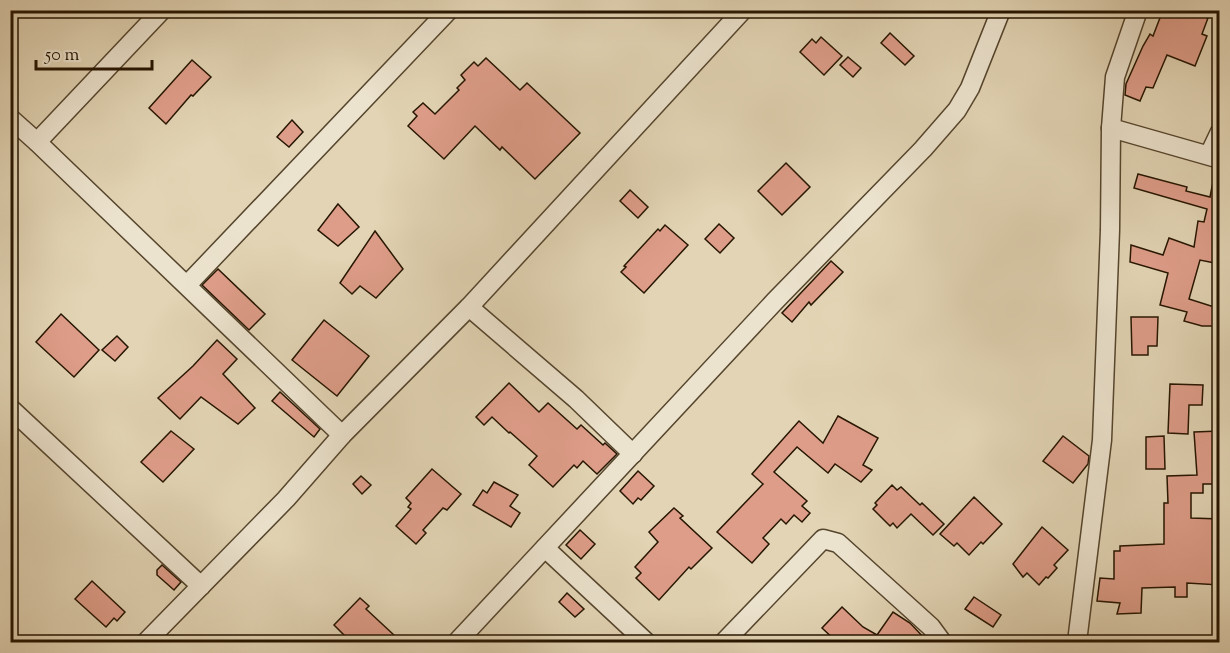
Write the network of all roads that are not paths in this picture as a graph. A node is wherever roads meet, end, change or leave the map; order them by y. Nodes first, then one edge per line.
1 (162, 10) edge
2 (449, 10) edge
3 (743, 10) edge
4 (1001, 10) edge
5 (1138, 10) edge
6 (10, 118) edge
7 (1111, 128) junction
8 (1220, 132) edge
9 (37, 142) junction
10 (1214, 157) edge
11 (187, 285) junction
12 (469, 307) junction
13 (10, 408) edge
14 (342, 435) junction
15 (633, 454) junction
16 (545, 548) junction
17 (201, 586) junction
18 (146, 642) edge
19 (457, 642) edge
20 (646, 642) edge
21 (724, 642) edge
22 (942, 642) edge
23 (1077, 642) edge

1 - 9 street
2 - 11 street
3 - 12 street
4 - 15 street
5 - 7 street
6 - 9 street
7 - 10 street
7 - 23 street
8 - 10 street
9 - 11 street
11 - 14 street
12 - 14 street
12 - 15 street
13 - 17 street
14 - 17 street
15 - 16 street
16 - 19 street
16 - 20 street
17 - 18 street
21 - 22 street

